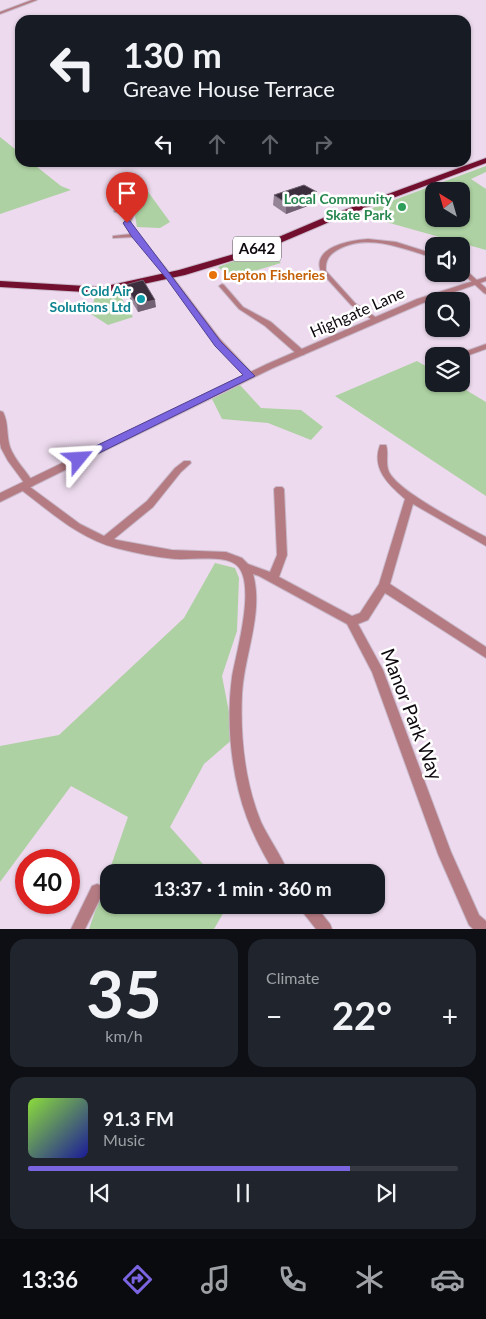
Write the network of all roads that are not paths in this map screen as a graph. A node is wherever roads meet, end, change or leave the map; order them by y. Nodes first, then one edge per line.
1 (35, 0) edge
2 (0, 13) edge
3 (486, 160) edge
4 (471, 166) edge
5 (467, 167) edge
6 (117, 211) dead end
7 (135, 235) junction
8 (115, 237) dead end
9 (425, 253) edge
10 (169, 276) junction
11 (470, 276) edge
12 (486, 279) edge
13 (476, 282) junction
14 (0, 284) edge
15 (222, 286) dead end
16 (486, 292) edge
17 (376, 320) junction
18 (486, 346) edge
19 (470, 352) edge
20 (302, 353) junction
21 (250, 376) junction
22 (0, 414) edge
23 (383, 448) dead end
24 (187, 462) dead end
25 (26, 485) junction
26 (279, 489) dead end
27 (0, 498) edge
28 (410, 498) junction
29 (106, 540) junction
30 (486, 542) edge
31 (246, 568) junction
32 (273, 578) junction
33 (384, 586) junction
34 (351, 621) junction
35 (486, 653) edge
36 (277, 864) edge
37 (96, 891) dead end
38 (313, 914) edge
39 (78, 929) edge
40 (325, 929) edge
41 (484, 929) edge

1 - 2 street
3 - 4 highway, A642
5 - 10 highway, A642
6 - 7 street
7 - 8 street
7 - 10 street
9 - 17 street
10 - 14 highway, A642
10 - 21 street
11 - 13 street
12 - 13 street, Highgate Lane
13 - 16 street
13 - 17 street, Highgate Lane
15 - 20 street
17 - 20 street, Highgate Lane
18 - 19 street
20 - 21 street, Highgate Lane
21 - 25 street, Highgate Lane
22 - 25 street
23 - 28 street
24 - 29 street
25 - 27 street, Highgate Lane
25 - 29 street
26 - 32 street
28 - 30 street
28 - 33 street
29 - 31 street
31 - 32 street
31 - 36 street
32 - 34 street
33 - 34 street
33 - 35 street
34 - 41 street, Manor Park Way
37 - 39 street
38 - 40 street

